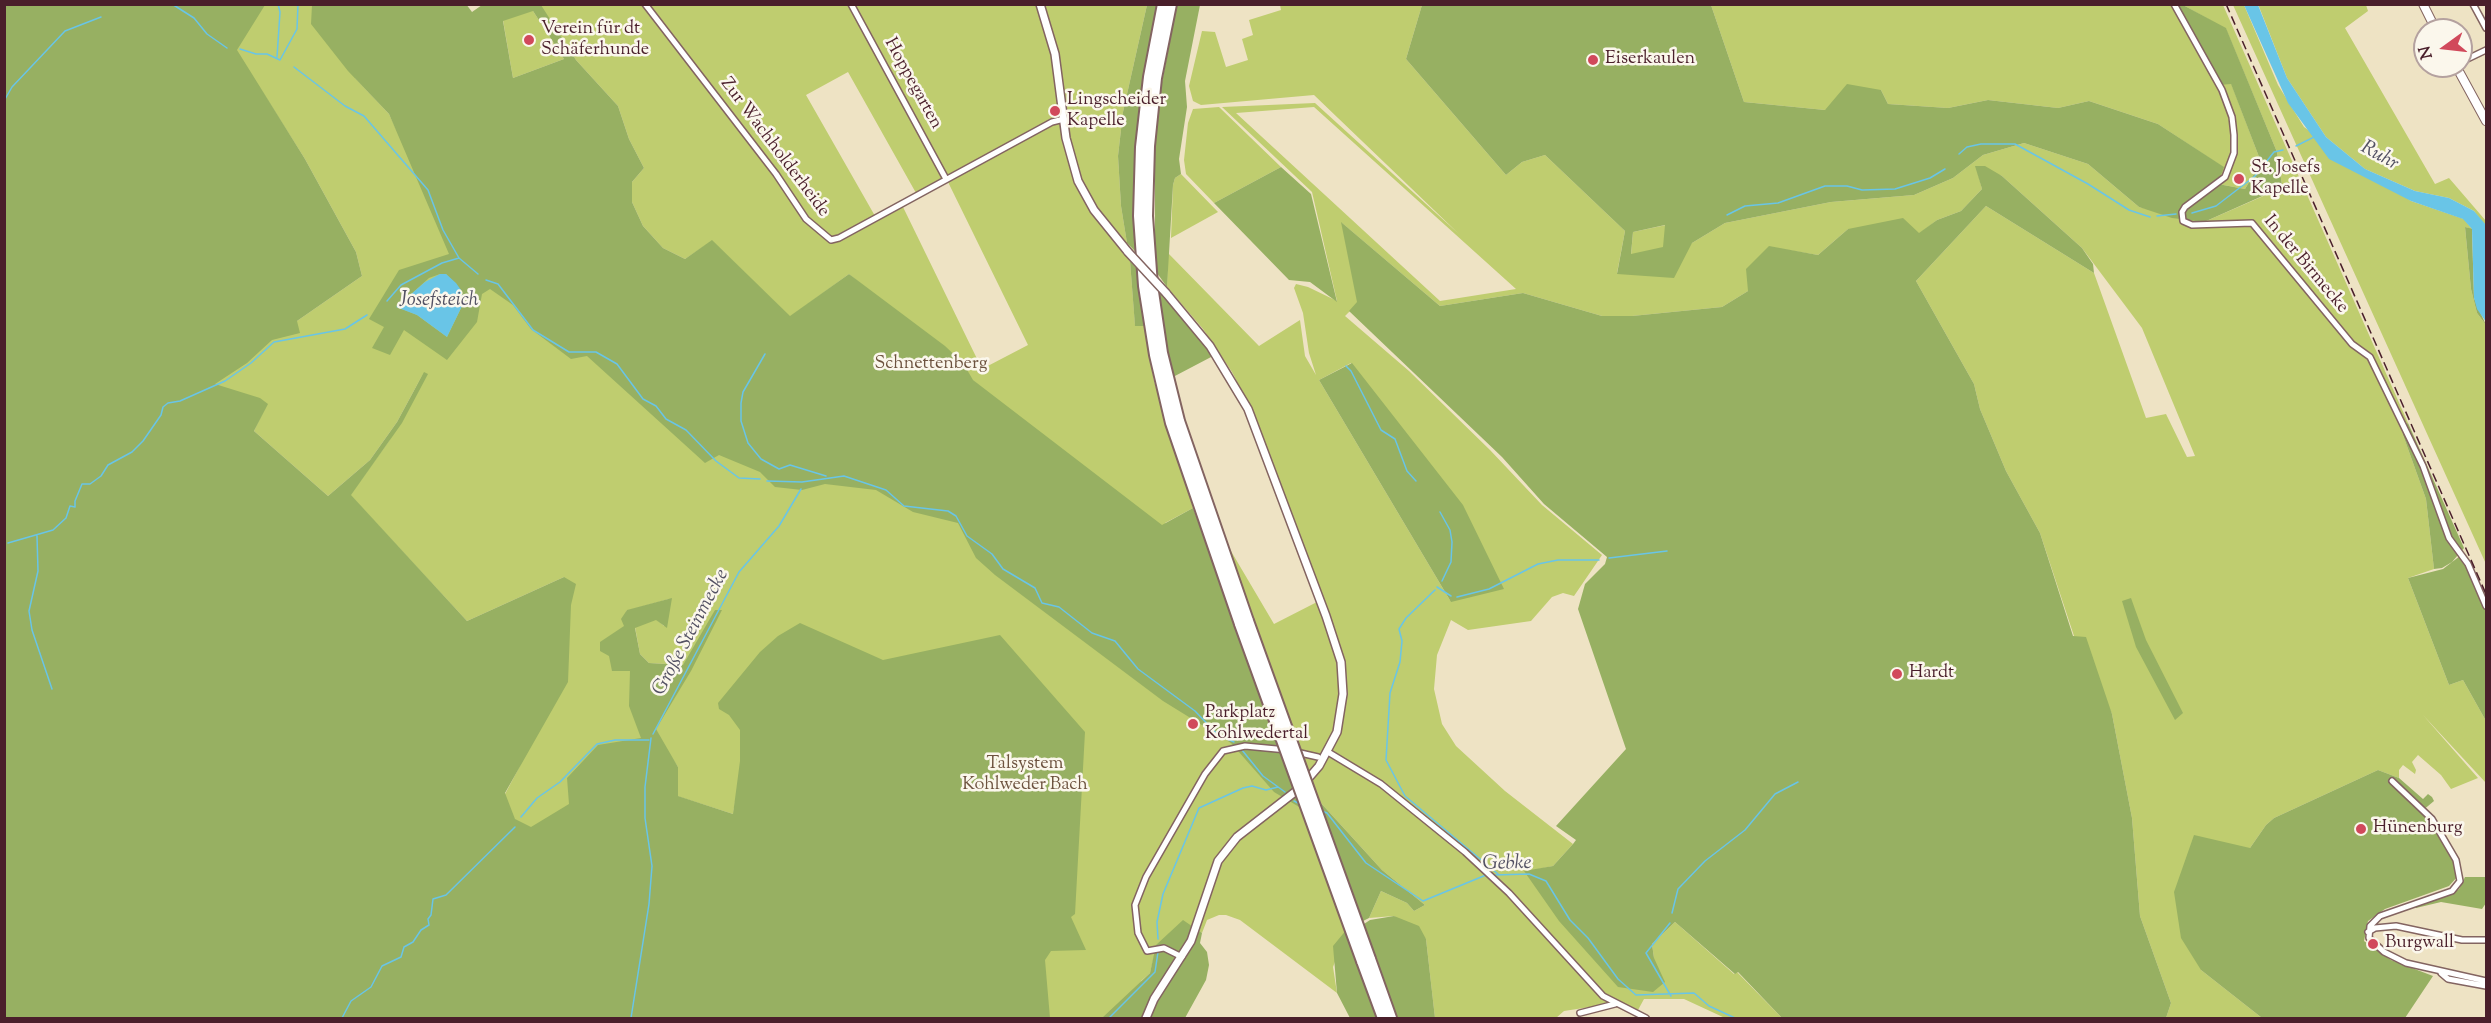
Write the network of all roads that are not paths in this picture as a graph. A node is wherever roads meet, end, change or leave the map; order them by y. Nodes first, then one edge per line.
1 (645, 4) edge
2 (850, 4) edge
3 (1040, 4) edge
4 (1163, 4) edge
5 (1172, 4) edge
6 (2174, 4) edge
7 (2423, 4) edge
8 (2473, 4) edge
9 (2430, 18) edge
10 (2487, 28) edge
11 (2487, 50) edge
12 (2473, 57) edge
13 (2463, 78) edge
14 (1064, 119) junction
15 (2487, 121) edge
16 (946, 179) junction
17 (2487, 606) edge
18 (1244, 622) junction
19 (1328, 752) junction
20 (1318, 757) dead end
21 (2392, 781) dead end
22 (2373, 925) junction
23 (2487, 940) edge
24 (1182, 957) junction
25 (1366, 960) junction
26 (2441, 973) junction
27 (2487, 981) edge
28 (2487, 986) edge
29 (1615, 1004) junction
30 (1580, 1013) dead end
31 (1146, 1018) edge
32 (1383, 1018) edge
33 (1391, 1018) edge
34 (1646, 1018) edge

1 - 16 street, Zur Wachholderheide
2 - 16 street, Hoppegarten
3 - 14 street
4 - 18 highway
5 - 18 highway
6 - 17 street, In der Birmecke
7 - 9 main road
8 - 10 street
11 - 12 street
13 - 15 main road
14 - 16 street, Zur Wachholderheide
14 - 19 street, bridge
18 - 25 highway, bridge
19 - 24 street
19 - 29 street
20 - 24 street
21 - 22 street
22 - 23 street
22 - 26 street
24 - 31 street
25 - 32 highway
25 - 33 highway
26 - 27 street
26 - 28 street
29 - 30 street
29 - 34 street

